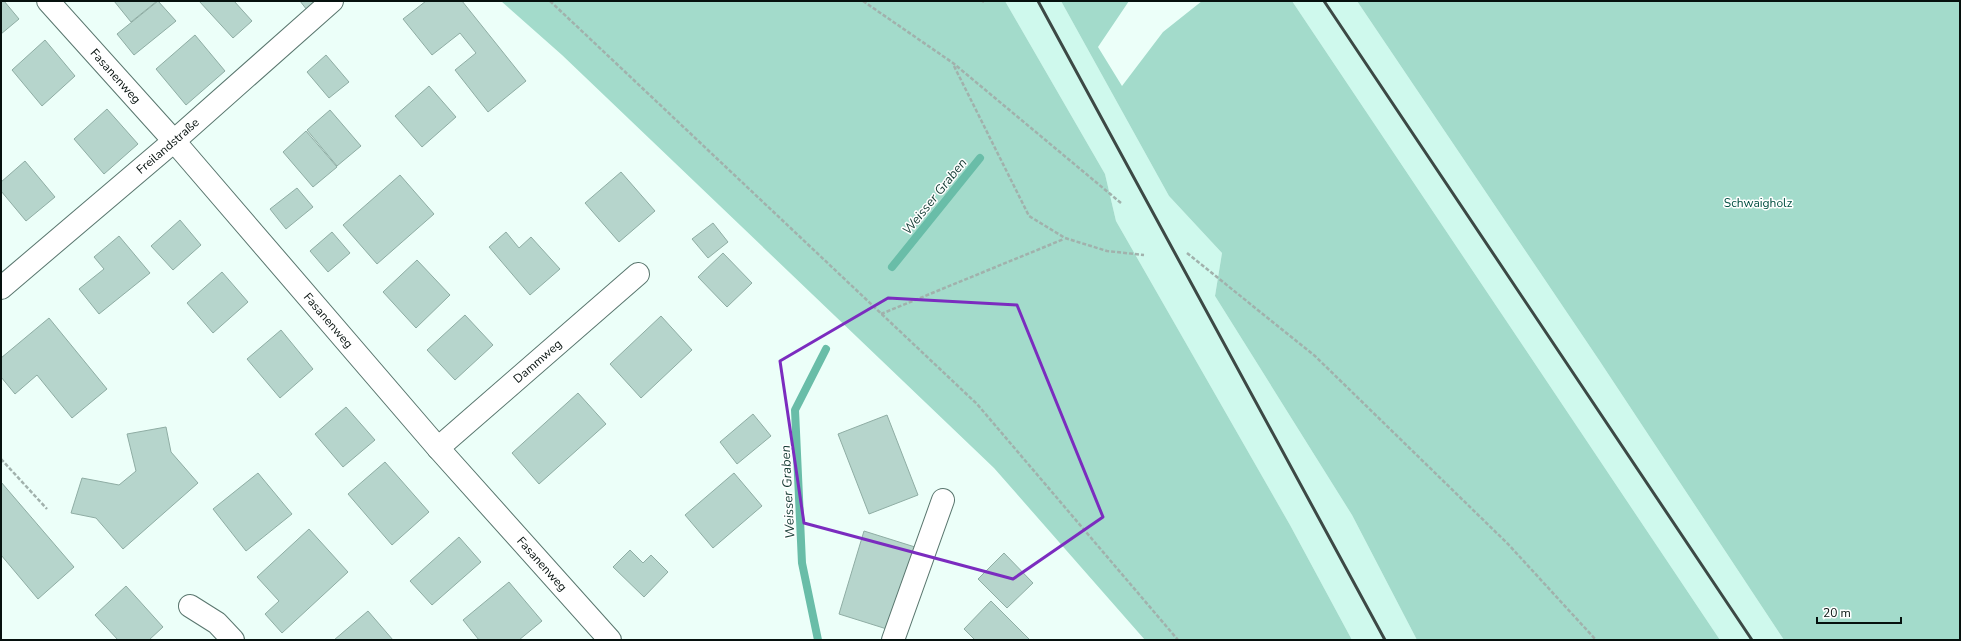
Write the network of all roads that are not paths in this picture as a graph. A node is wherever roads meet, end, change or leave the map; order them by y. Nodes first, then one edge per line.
1 (48, 1) edge
2 (332, 1) edge
3 (174, 141) junction
4 (638, 274) dead end
5 (5, 277) edge
6 (438, 448) junction
7 (943, 500) dead end
8 (190, 606) dead end
9 (232, 640) edge
10 (610, 640) edge
11 (893, 640) edge

1 - 3 street, Fasanenweg
2 - 3 street, Freilandstraße
3 - 5 street, Freilandstraße
3 - 6 street, Fasanenweg
4 - 6 street, Dammweg
6 - 10 street, Fasanenweg
7 - 11 street
8 - 9 street

